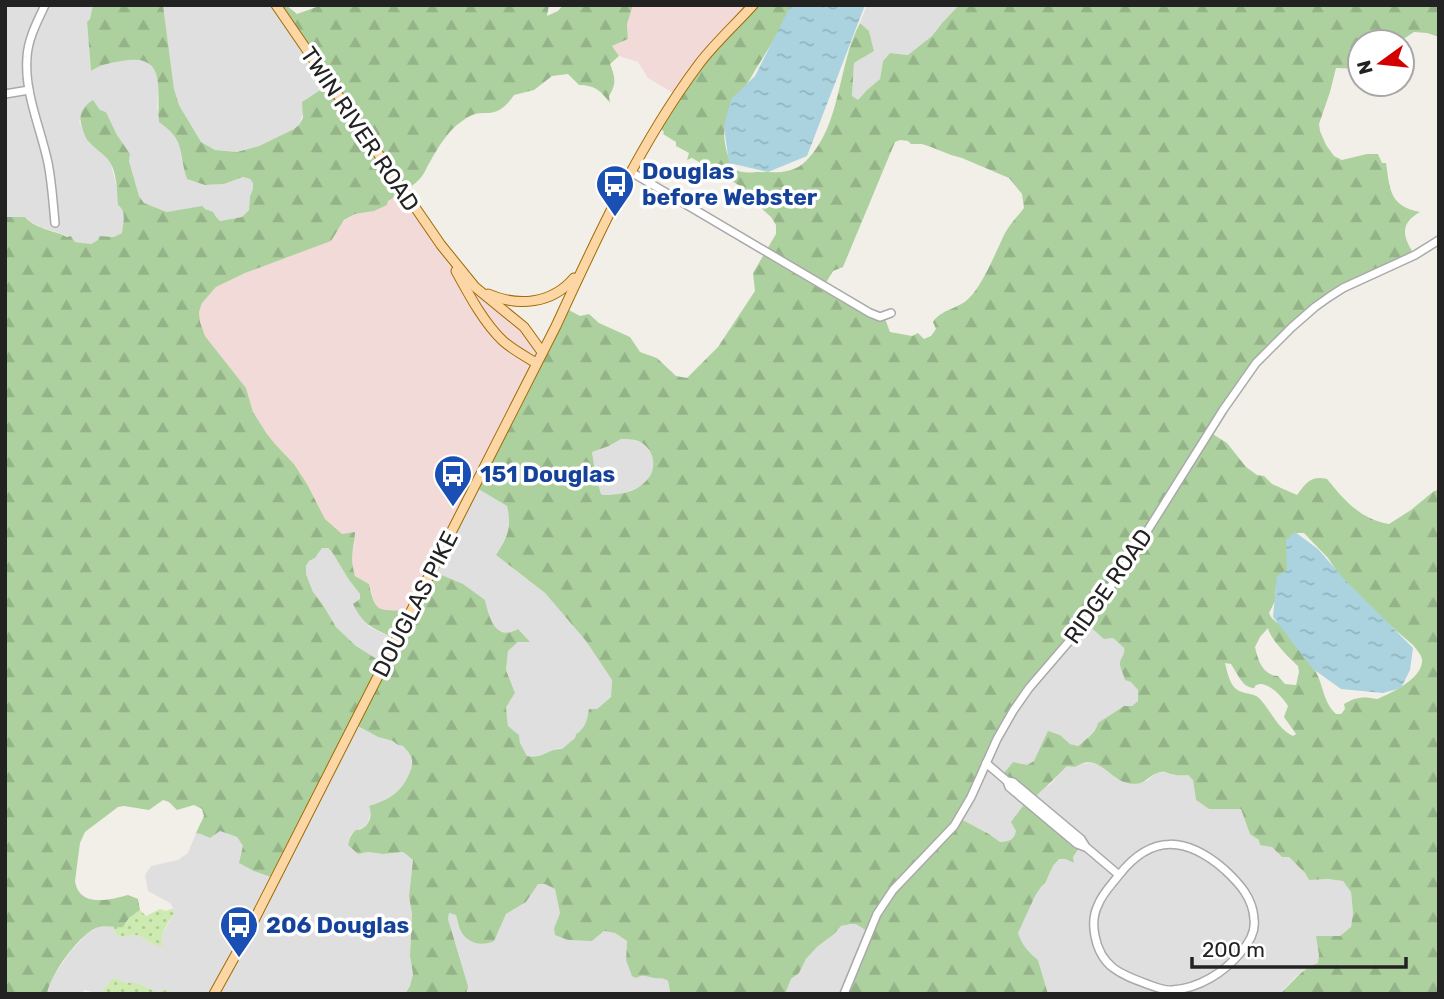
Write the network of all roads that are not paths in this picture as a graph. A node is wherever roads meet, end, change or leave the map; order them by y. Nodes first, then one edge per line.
1 (45, 5) edge
2 (276, 5) edge
3 (753, 5) edge
4 (29, 90) junction
5 (5, 94) edge
6 (631, 172) junction
7 (55, 223) dead end
8 (1439, 240) edge
9 (446, 251) junction
10 (586, 263) junction
11 (475, 287) junction
12 (891, 313) dead end
13 (542, 352) junction
14 (536, 363) junction
15 (986, 763) junction
16 (1119, 875) junction
17 (214, 994) edge
18 (844, 994) edge

1 - 4 street
2 - 9 main road, TWIN RIVER ROAD
3 - 6 main road, DOUGLAS PIKE
4 - 5 street
4 - 7 street
6 - 10 main road, DOUGLAS PIKE
6 - 12 street
8 - 15 street, RIDGE ROAD
9 - 11 main road, TWIN RIVER ROAD
9 - 14 main road, TWIN RIVER ROAD
10 - 11 main road
10 - 13 main road, DOUGLAS PIKE
11 - 13 main road, TWIN RIVER ROAD
13 - 14 main road, DOUGLAS PIKE
14 - 17 main road, DOUGLAS PIKE
15 - 16 street
15 - 18 street, RIDGE ROAD
16 - 16 street

